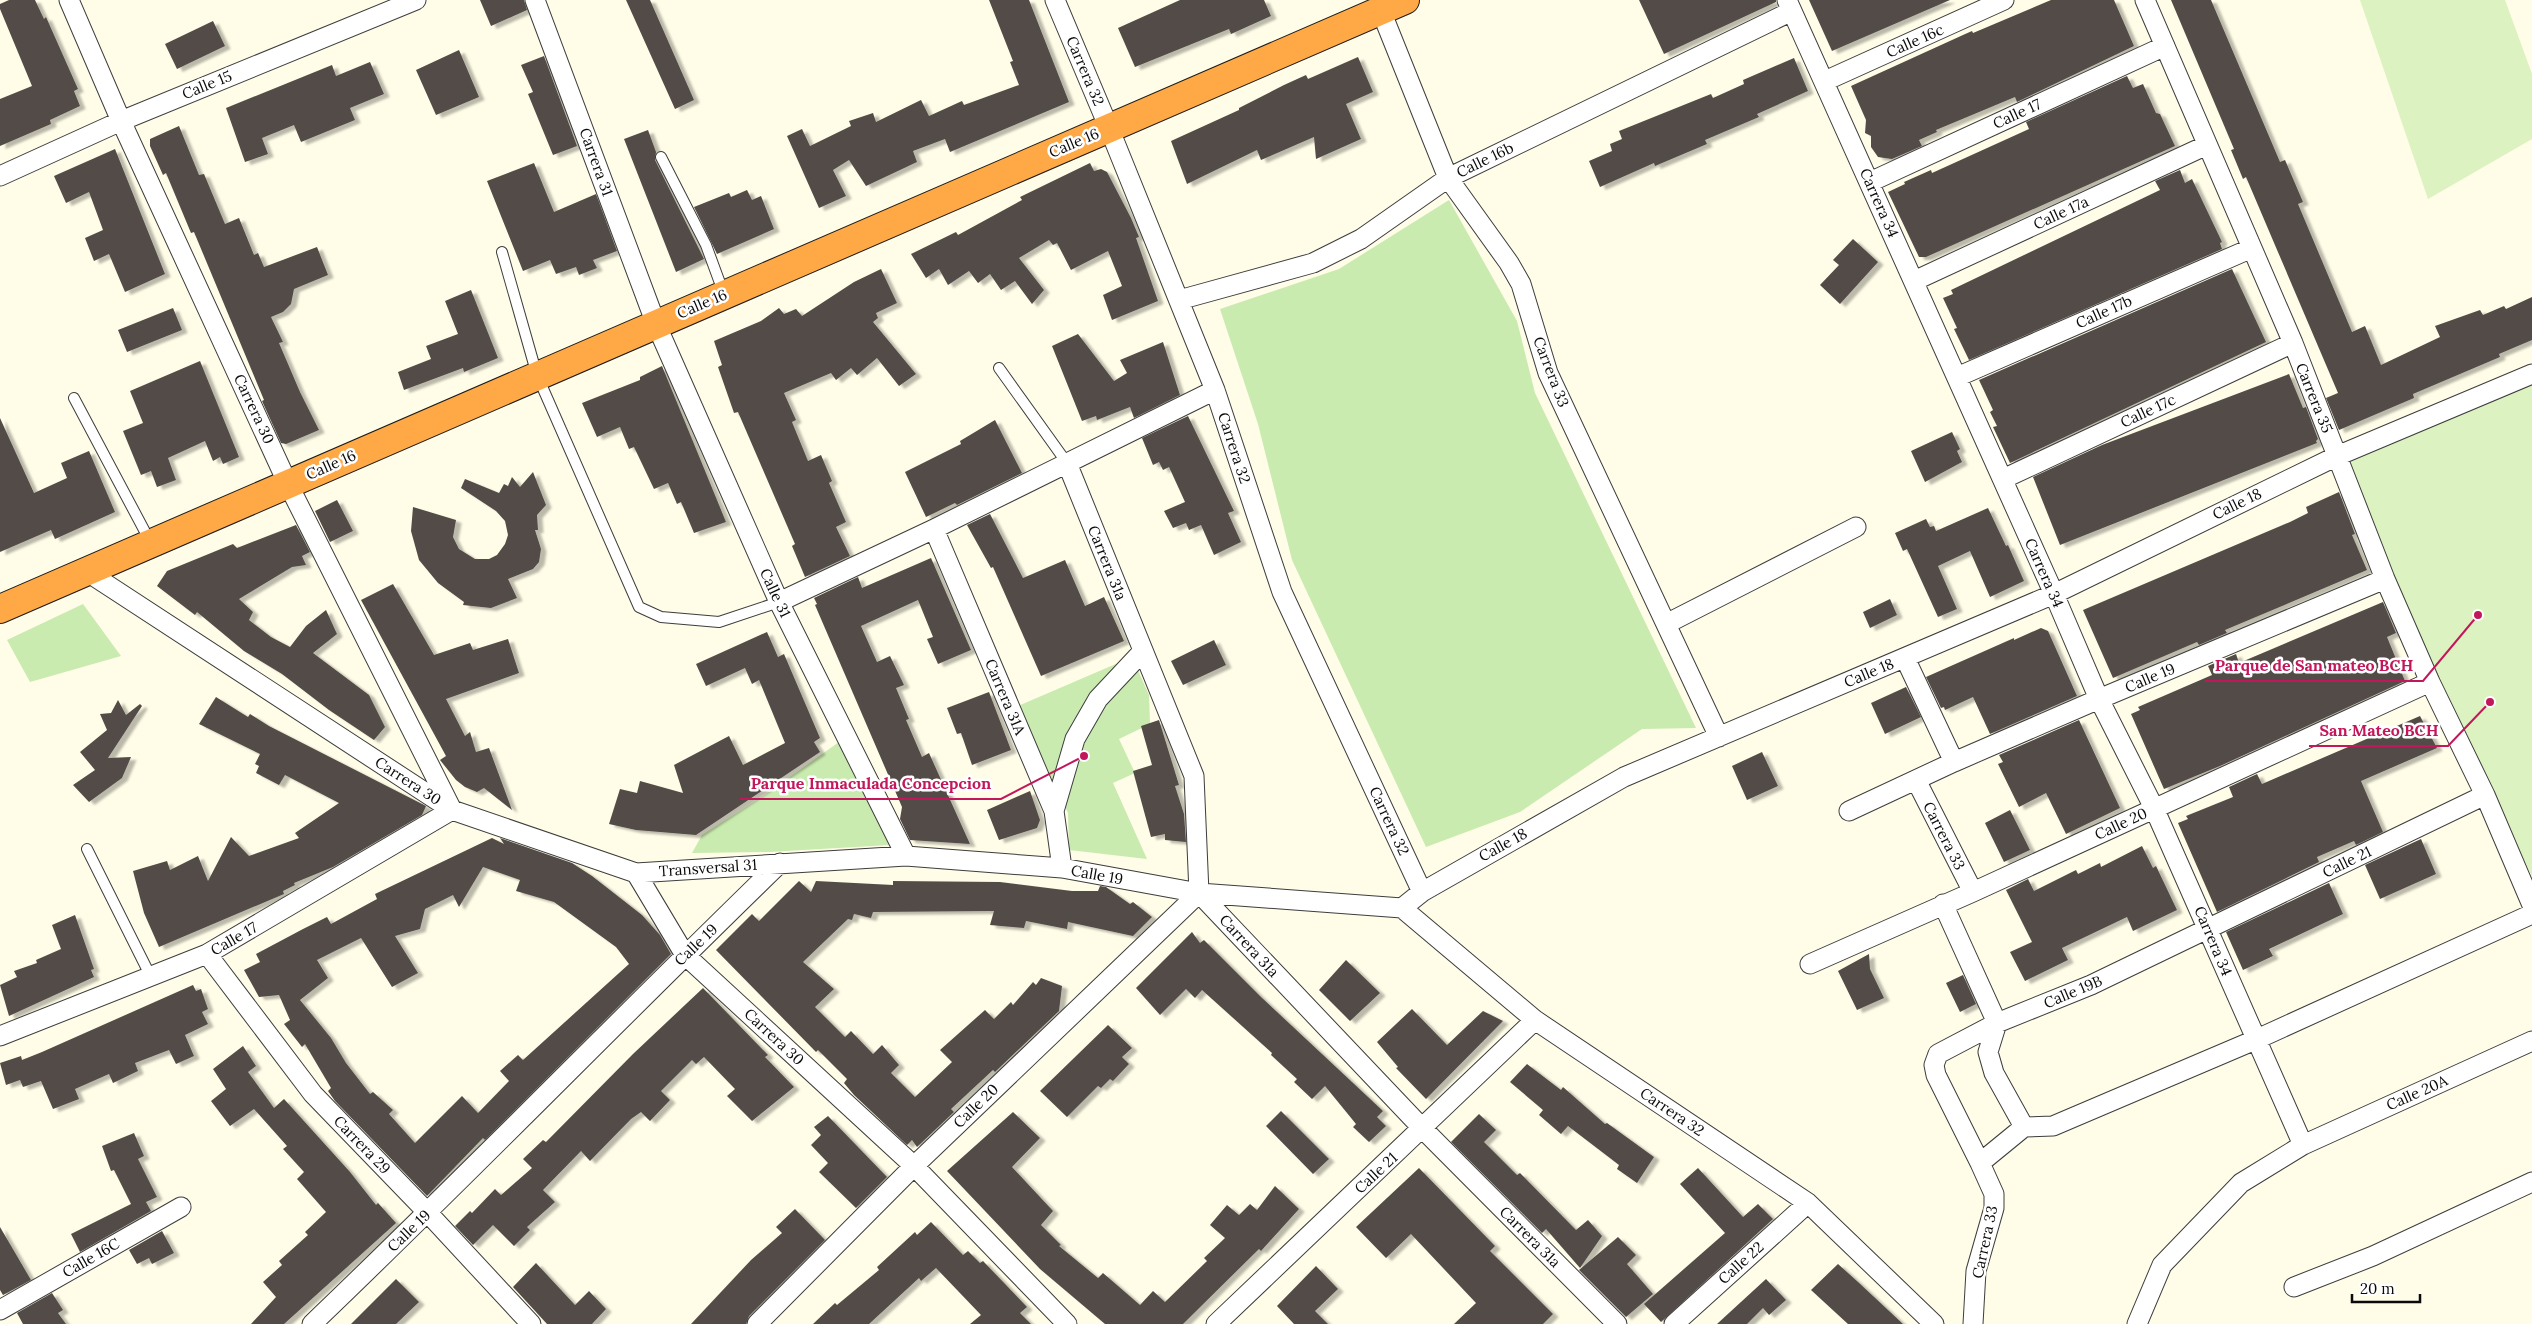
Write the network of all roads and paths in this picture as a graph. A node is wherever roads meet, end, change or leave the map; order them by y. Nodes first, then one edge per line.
1 (69, 0) edge
2 (416, 0) edge
3 (536, 0) edge
4 (1055, 0) edge
5 (1405, 0) edge
6 (2004, 0) edge
7 (2145, 0) edge
8 (1790, 6) edge
9 (1381, 11) junction
10 (2165, 46) junction
11 (1825, 82) junction
12 (121, 120) junction
13 (1109, 128) junction
14 (2207, 145) junction
15 (661, 157) dead end
16 (0, 176) edge
17 (1448, 178) junction
18 (1870, 182) junction
19 (2252, 248) junction
20 (502, 252) dead end
21 (1914, 281) junction
22 (724, 294) junction
23 (1179, 300) junction
24 (656, 324) junction
25 (2293, 343) junction
26 (999, 368) dead end
27 (2532, 374) edge
28 (537, 375) junction
29 (1957, 377) junction
30 (1215, 390) junction
31 (74, 398) dead end
32 (2337, 456) junction
33 (1067, 463) junction
34 (2003, 479) junction
35 (288, 484) junction
36 (1856, 527) dead end
37 (934, 529) junction
38 (151, 543) junction
39 (86, 571) junction
40 (2385, 579) junction
41 (2054, 594) junction
42 (779, 602) junction
43 (0, 609) edge
44 (1666, 624) junction
45 (1143, 651) junction
46 (1905, 658) junction
47 (2430, 682) junction
48 (2099, 699) junction
49 (1719, 737) junction
50 (1954, 762) junction
51 (1916, 780) junction
52 (2485, 796) junction
53 (2154, 808) junction
54 (452, 810) junction
55 (1054, 811) junction
56 (1849, 811) dead end
57 (87, 849) dead end
58 (906, 856) junction
59 (780, 864) junction
60 (1062, 868) junction
61 (636, 873) junction
62 (1422, 892) junction
63 (1973, 892) junction
64 (1200, 893) junction
65 (1943, 904) junction
66 (2532, 905) edge
67 (1402, 908) junction
68 (2532, 914) edge
69 (2208, 929) junction
70 (207, 954) junction
71 (685, 955) junction
72 (1810, 964) dead end
73 (151, 977) junction
74 (1535, 1020) junction
75 (1997, 1023) junction
76 (0, 1036) edge
77 (2255, 1040) junction
78 (2532, 1041) edge
79 (1938, 1054) joint
80 (2024, 1127) junction
81 (1423, 1129) junction
82 (2303, 1145) junction
83 (1980, 1163) junction
84 (914, 1166) junction
85 (2532, 1182) edge
86 (1808, 1203) junction
87 (181, 1206) dead end
88 (428, 1213) junction
89 (2294, 1287) dead end
90 (0, 1312) edge
91 (8, 1324) edge
92 (312, 1324) edge
93 (531, 1324) edge
94 (757, 1324) edge
95 (1067, 1324) edge
96 (1216, 1324) edge
97 (1617, 1324) edge
98 (1674, 1324) edge
99 (1934, 1324) edge
100 (1974, 1324) edge
101 (2137, 1324) edge

1 - 12 street, Carrera 30
2 - 12 street, Calle 15
3 - 24 street, Carrera 31
4 - 13 street, Carrera 32
5 - 9 highway, Calle 16
6 - 11 street, Calle 16c
7 - 10 street, Carrera 35
8 - 11 street, Carrera 34
8 - 17 street, Calle 16b
9 - 13 highway, Calle 16
9 - 17 street, Carrera 33
10 - 14 street, Carrera 35
10 - 18 street, Calle 17
11 - 18 street, Carrera 34
12 - 16 street, Calle 15
12 - 35 street, Carrera 30
13 - 22 highway, Calle 16
13 - 23 street, Carrera 32
14 - 19 street, Carrera 35
14 - 21 street, Calle 17a
15 - 22 lane
17 - 23 street, Calle 16b
17 - 44 street, Carrera 33
18 - 21 street, Carrera 34
19 - 25 street, Carrera 35
19 - 29 street, Calle 17b
20 - 28 lane
21 - 29 street, Carrera 34
22 - 24 highway, Calle 16
23 - 30 street, Carrera 32
24 - 28 highway, Calle 16
24 - 42 street, Calle 31
25 - 32 street, Carrera 35
25 - 34 street, Calle 17c
26 - 33 lane
27 - 32 street, Calle 18
28 - 35 highway, Calle 16
28 - 42 lane
29 - 34 street, Carrera 34
30 - 33 street
30 - 62 street, Carrera 32
31 - 38 lane
32 - 40 street, Carrera 35
32 - 41 street, Calle 18
33 - 37 street
33 - 45 street, Carrera 31a
34 - 41 street, Carrera 34
35 - 38 highway, Calle 16
35 - 54 street, Carrera 30
36 - 44 street
37 - 42 street
37 - 55 street, Carrera 31A
38 - 39 highway, Calle 16
39 - 43 highway, Calle 16
39 - 54 street, Carrera 30
40 - 47 street, Carrera 35
40 - 48 street, Calle 19
41 - 46 street, Calle 18
41 - 48 street, Carrera 34
42 - 58 street, Calle 31
44 - 49 street, Carrera 33
45 - 55 street
45 - 64 street, Carrera 31a
46 - 49 street, Calle 18
46 - 50 street
47 - 52 street, Carrera 35
47 - 53 street, Calle 20
48 - 50 street, Calle 19
48 - 53 street, Carrera 34
49 - 62 street, Calle 18
50 - 51 street, Calle 19
51 - 56 street, Calle 19
51 - 63 street, Carrera 33
52 - 66 street, Carrera 35
52 - 69 street, Calle 21
53 - 63 street, Calle 20
53 - 69 street, Carrera 34
54 - 61 street, Carrera 30
54 - 70 street, Calle 17
55 - 60 street, Carrera 31A
57 - 73 lane
58 - 59 street, Calle 19
58 - 60 street, Calle 19
59 - 61 street, Transversal 31
59 - 71 street, Calle 19
60 - 64 street, Calle 19
61 - 71 street, Carrera 30
62 - 67 street, Calle 18
63 - 65 street, Calle 20
64 - 67 street
64 - 81 street, Carrera 31a
64 - 84 street, Calle 20
65 - 72 street, Calle 20
65 - 75 street
67 - 74 street, Carrera 32
68 - 77 street
69 - 75 street, Calle 19B
69 - 77 street, Carrera 34
70 - 73 street, Calle 17
70 - 88 street, Carrera 29
71 - 84 street, Carrera 30
71 - 88 street, Calle 19
73 - 76 street, Calle 17
74 - 81 street, Calle 21
74 - 86 street, Carrera 32
75 - 79 street, Calle 19B
75 - 80 street
77 - 80 street
77 - 82 street, Carrera 34
78 - 82 street, Calle 20A
79 - 83 street, Carrera 33
80 - 83 street
81 - 96 street, Calle 21
81 - 97 street, Carrera 31a
82 - 101 street, Calle 20A
83 - 100 street, Carrera 33
84 - 94 street, Calle 20
84 - 95 street, Carrera 30
85 - 89 street
86 - 98 street, Calle 22
86 - 99 street, Carrera 32
87 - 90 street, Calle 16C
88 - 92 street, Calle 19
88 - 93 street, Carrera 29
90 - 91 street

